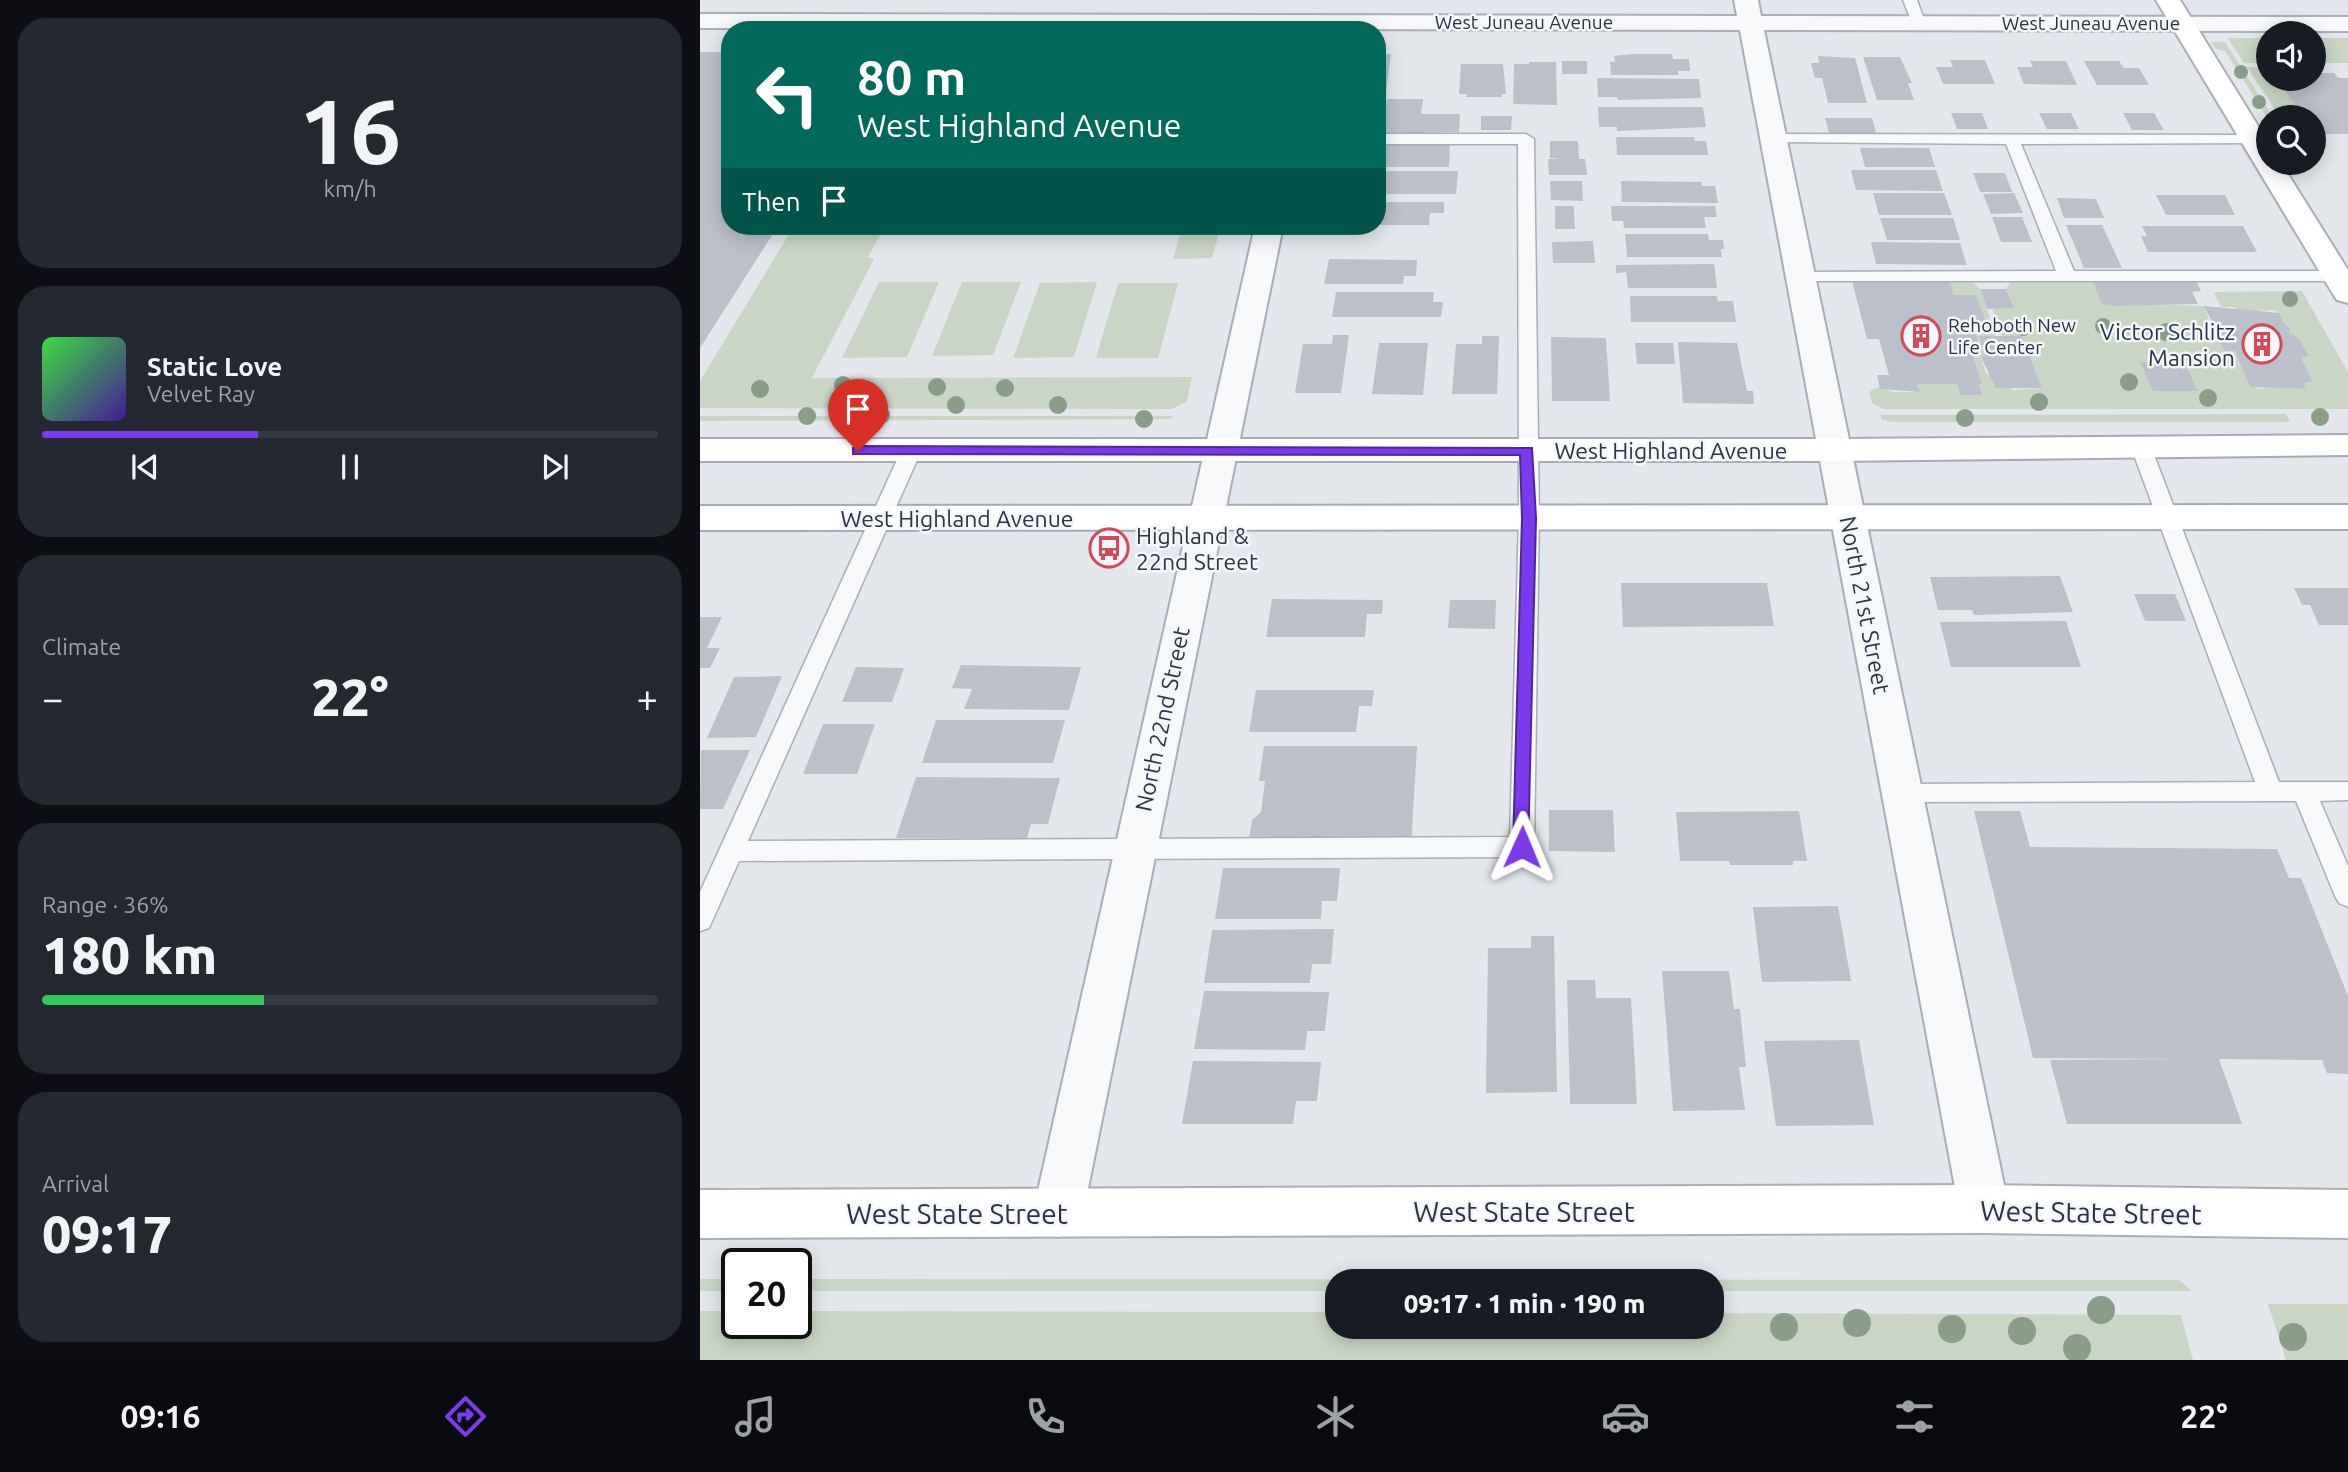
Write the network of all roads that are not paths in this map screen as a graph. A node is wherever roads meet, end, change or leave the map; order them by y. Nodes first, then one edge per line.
1 (896, 0) edge
2 (1910, 0) edge
3 (2168, 0) edge
4 (1748, 11) edge
5 (1315, 17) edge
6 (700, 21) edge
7 (882, 21) joint
8 (1215, 21) edge
9 (1918, 23) junction
10 (2183, 24) junction
11 (2348, 24) edge
12 (1386, 139) edge
13 (1774, 139) junction
14 (2012, 140) junction
15 (2254, 140) junction
16 (1267, 235) edge
17 (1802, 276) junction
18 (2067, 276) junction
19 (2343, 285) edge
20 (2348, 445) edge
21 (2141, 447) junction
22 (700, 450) edge
23 (1834, 450) junction
24 (911, 451) junction
25 (1527, 451) junction
26 (1220, 452) junction
27 (1847, 515) junction
28 (2165, 516) junction
29 (2348, 517) edge
30 (700, 518) edge
31 (880, 518) junction
32 (1529, 518) junction
33 (1205, 519) junction
34 (2270, 791) junction
35 (2304, 791) junction
36 (2348, 791) edge
37 (1901, 793) junction
38 (1134, 848) junction
39 (731, 851) junction
40 (2348, 896) edge
41 (700, 920) edge
42 (1984, 1209) junction
43 (1058, 1213) junction
44 (700, 1214) edge
45 (2348, 1214) edge

1 - 7 street
2 - 9 lane
3 - 10 main road
4 - 5 street, West Juneau Avenue
4 - 9 street, West Juneau Avenue
4 - 13 street, North 21st Street
5 - 8 street, West Juneau Avenue
6 - 7 street, West Juneau Avenue
9 - 10 street, West Juneau Avenue
10 - 11 street, West Juneau Avenue
10 - 15 main road
12 - 25 lane
13 - 14 lane
13 - 17 street, North 21st Street
14 - 15 lane
14 - 18 lane
15 - 19 main road
16 - 26 street, North 22nd Street
17 - 18 lane
17 - 23 street, North 21st Street
18 - 19 lane
20 - 21 main road, West Highland Avenue
21 - 23 main road, West Highland Avenue
21 - 28 lane
22 - 24 main road, West Highland Avenue
23 - 25 main road, West Highland Avenue
23 - 27 street, North 21st Street
24 - 26 main road, West Highland Avenue
24 - 31 lane
25 - 26 main road, West Highland Avenue
25 - 32 lane
26 - 33 street, North 22nd Street
27 - 28 main road, West Highland Avenue
27 - 32 main road, West Highland Avenue
27 - 37 street, North 21st Street
28 - 29 main road, West Highland Avenue
28 - 34 lane
30 - 31 main road, West Highland Avenue
31 - 33 main road, West Highland Avenue
31 - 39 lane
32 - 33 main road, West Highland Avenue
32 - 38 lane
33 - 38 street, North 22nd Street
34 - 35 lane
34 - 37 lane
35 - 36 lane
35 - 40 lane
37 - 42 street, North 21st Street
38 - 39 lane
38 - 43 street, North 22nd Street
39 - 41 lane
42 - 43 main road, West State Street
42 - 45 main road, West State Street
43 - 44 main road, West State Street

